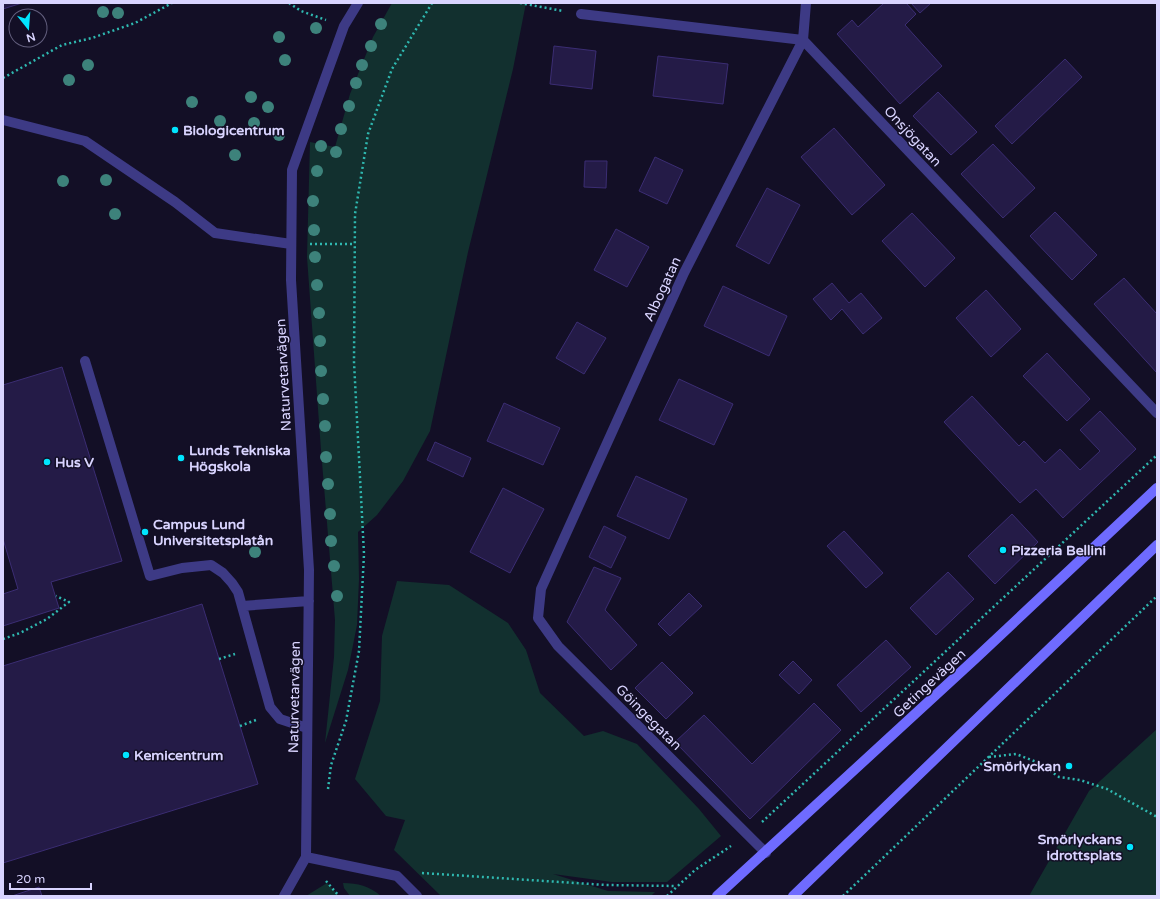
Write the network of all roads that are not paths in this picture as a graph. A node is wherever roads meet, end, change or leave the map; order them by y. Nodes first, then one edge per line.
1 (358, 3) edge
2 (806, 3) edge
3 (581, 14) road end
4 (803, 40) junction
5 (3, 120) edge
6 (291, 244) junction
7 (85, 361) dead end
8 (1157, 413) edge
9 (1157, 488) edge
10 (1157, 545) edge
11 (541, 589) joint
12 (309, 601) junction
13 (242, 606) junction
14 (307, 728) junction
15 (766, 853) junction
16 (306, 857) junction
17 (284, 896) edge
18 (417, 896) edge
19 (717, 896) edge
20 (793, 896) edge

1 - 6 street, Naturvetarvägen
2 - 4 street, Albogatan
3 - 4 street
4 - 8 street, Onsjögatan
4 - 11 street, Albogatan
5 - 6 street
6 - 12 street, Naturvetarvägen
7 - 13 street
9 - 15 main road, Getingevägen
10 - 20 main road
11 - 15 street, Göingegatan
12 - 13 street
12 - 14 street, Naturvetarvägen
13 - 14 street
14 - 16 street, Naturvetarvägen
15 - 19 main road, Getingevägen
16 - 17 street, Naturvetarvägen
16 - 18 street

